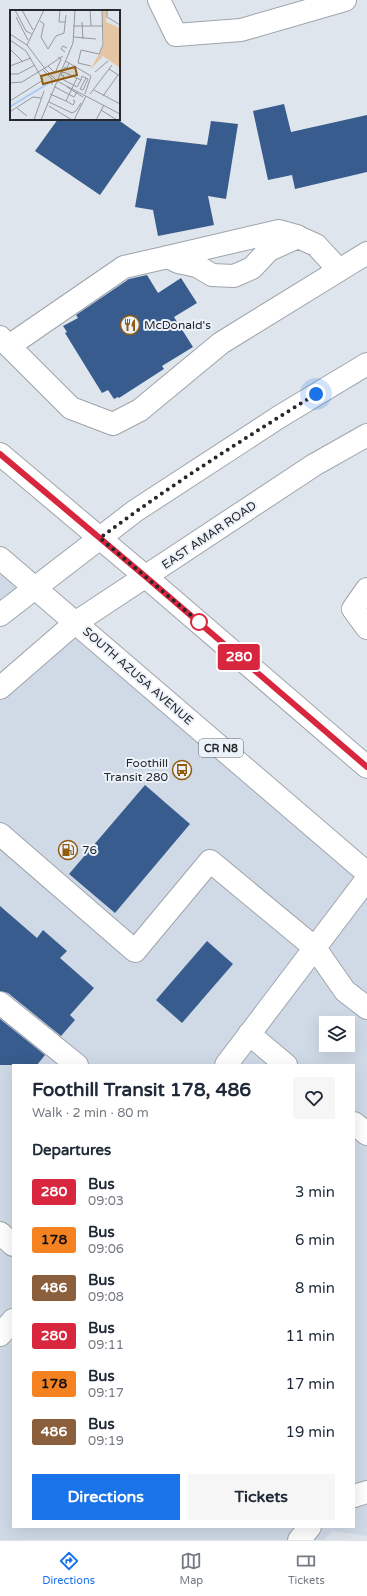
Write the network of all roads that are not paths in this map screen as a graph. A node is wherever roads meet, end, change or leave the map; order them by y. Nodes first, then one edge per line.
1 (159, 0) edge
2 (345, 0) edge
3 (298, 237) junction
4 (367, 253) edge
5 (168, 257) junction
6 (339, 270) junction
7 (4, 341) edge
8 (367, 364) edge
9 (367, 435) edge
10 (0, 454) edge
11 (100, 538) junction
12 (0, 558) edge
13 (146, 577) junction
14 (35, 588) junction
15 (367, 589) edge
16 (0, 614) edge
17 (75, 623) junction
18 (367, 628) edge
19 (0, 688) edge
20 (367, 767) edge
21 (0, 834) edge
22 (367, 873) edge
23 (367, 879) edge
24 (315, 948) junction
25 (0, 1003) edge
26 (367, 1008) edge
27 (249, 1034) junction
28 (76, 1064) edge
29 (227, 1064) edge
30 (285, 1064) edge
31 (355, 1124) edge
32 (367, 1134) edge
33 (0, 1233) edge
34 (12, 1244) edge
35 (12, 1321) edge
36 (0, 1335) edge
37 (367, 1492) edge
38 (355, 1496) edge
39 (309, 1528) edge
40 (299, 1540) edge

1 - 2 main road
3 - 5 main road
3 - 5 main road
3 - 6 main road
4 - 6 main road
5 - 7 main road
6 - 7 main road
8 - 11 main road
9 - 13 main road, EAST AMAR ROAD
10 - 11 main road
11 - 13 main road
11 - 14 main road
12 - 14 main road, SOUTH AZUSA AVENUE / CR N8
13 - 17 main road, EAST AMAR ROAD
13 - 20 main road
14 - 16 main road
14 - 17 main road, SOUTH AZUSA AVENUE / CR N8
15 - 18 main road
17 - 19 main road, EAST AMAR ROAD
17 - 22 main road, SOUTH AZUSA AVENUE / CR N8
21 - 24 main road
23 - 24 main road
24 - 26 main road
24 - 27 main road
25 - 28 main road
27 - 29 main road
27 - 30 main road
31 - 32 main road
33 - 34 main road
35 - 36 main road
37 - 38 main road
39 - 40 main road

